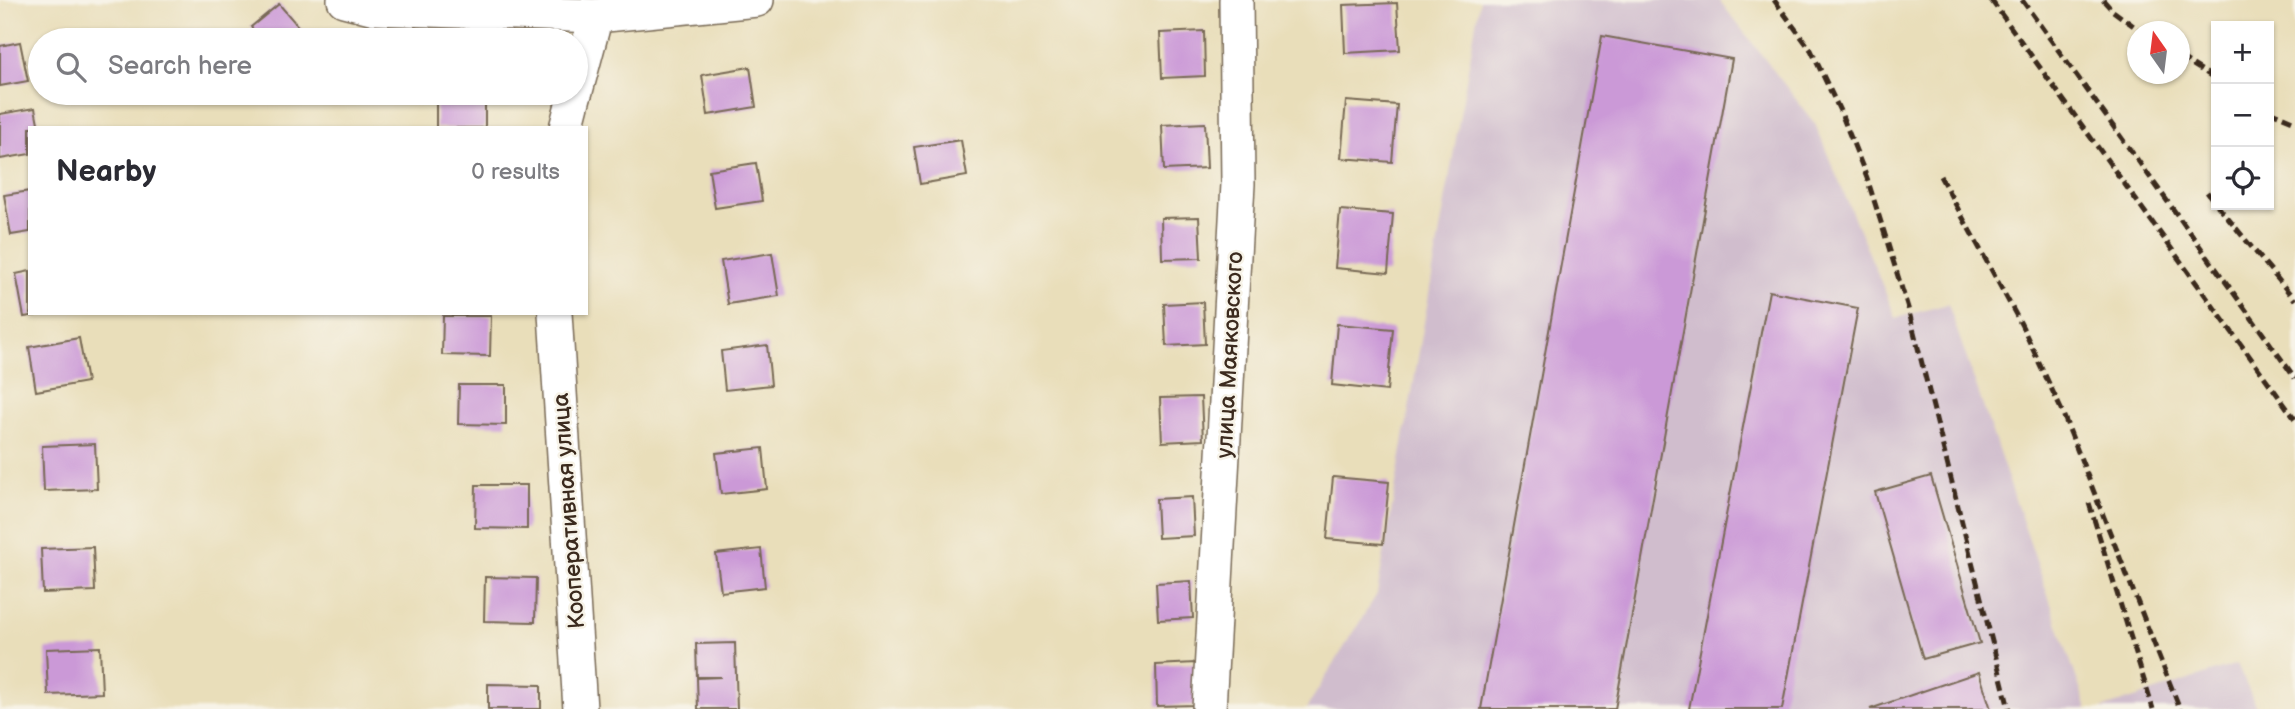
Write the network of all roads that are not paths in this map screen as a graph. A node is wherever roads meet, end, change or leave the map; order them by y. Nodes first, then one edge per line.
1 (344, 0) edge
2 (757, 0) edge
3 (1236, 0) edge
4 (596, 16) junction
5 (588, 46) edge
6 (572, 105) edge
7 (567, 126) edge
8 (555, 315) edge
9 (580, 709) edge
10 (1209, 709) edge

1 - 4 street
2 - 4 street
3 - 10 street, улица Маяковского
4 - 5 street
6 - 7 street
8 - 9 street, Кооперативная улица

